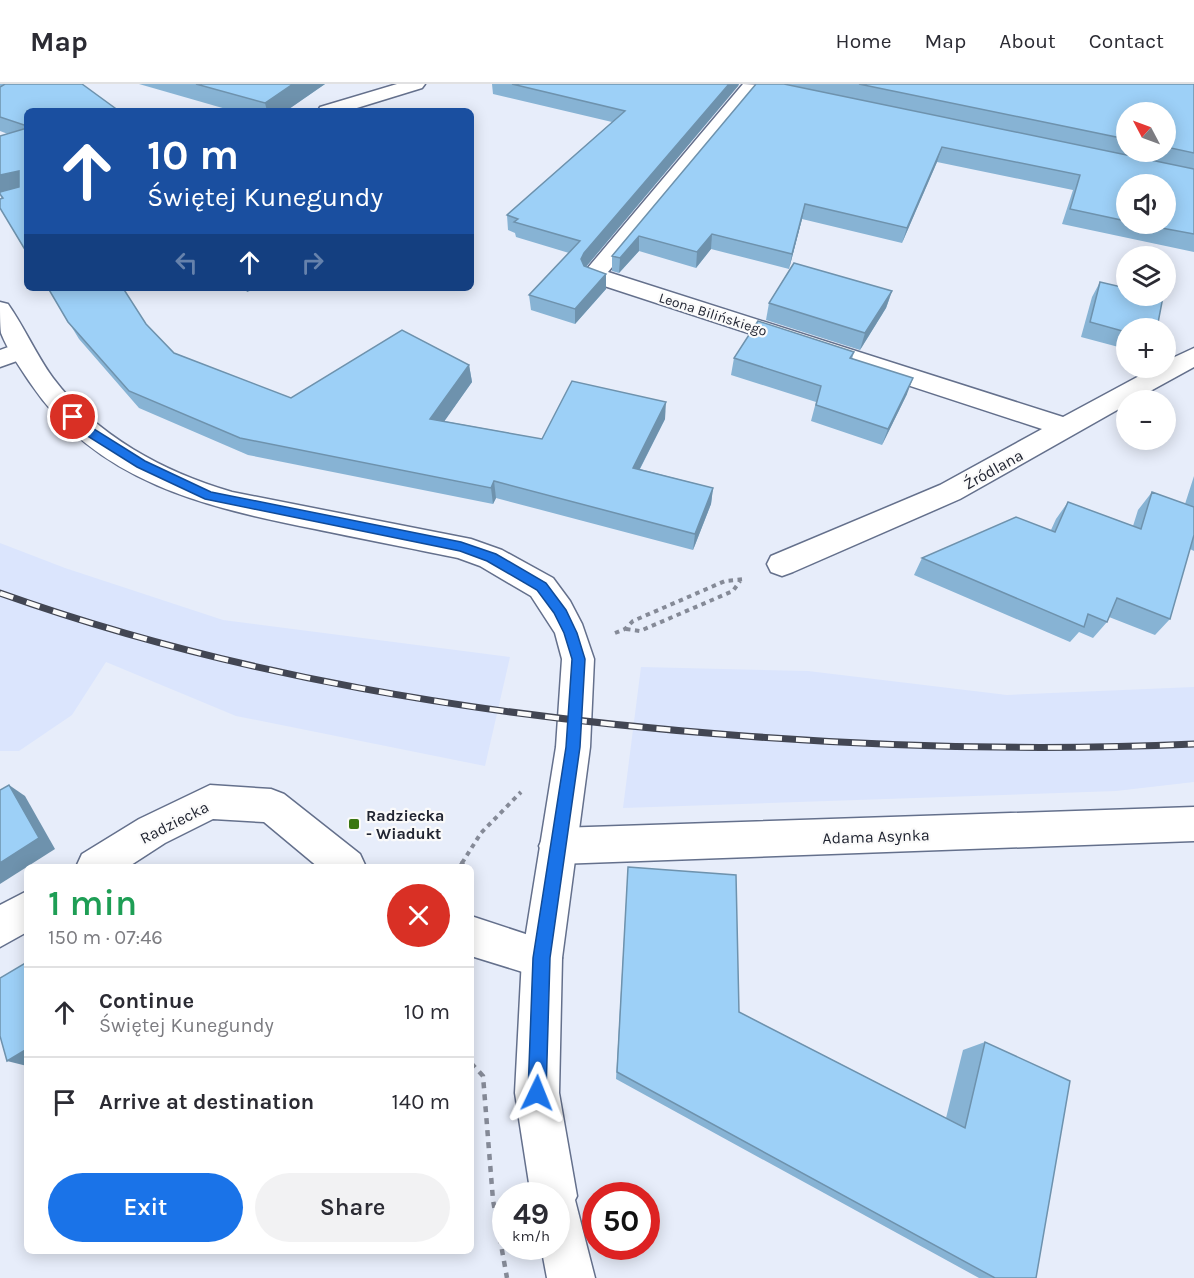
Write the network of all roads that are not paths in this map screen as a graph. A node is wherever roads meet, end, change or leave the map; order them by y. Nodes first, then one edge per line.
1 (416, 84) edge
2 (750, 84) edge
3 (775, 90) edge
4 (337, 108) edge
5 (0, 309) edge
6 (11, 355) edge
7 (1194, 356) edge
8 (1068, 428) junction
9 (782, 564) road end
10 (1194, 824) edge
11 (558, 846) junction
12 (100, 864) edge
13 (343, 864) edge
14 (24, 912) edge
15 (0, 927) edge
16 (474, 937) edge
17 (542, 958) junction
18 (552, 1182) edge
19 (566, 1260) edge
20 (570, 1278) edge

1 - 4 street
2 - 3 street
2 - 8 street, Leona Bilińskiego
5 - 6 street
6 - 11 street
7 - 8 street, Źródlana
8 - 9 street, Źródlana
10 - 11 street, Adama Asynka
11 - 17 street
12 - 13 street, Radziecka
14 - 15 street
16 - 17 street
17 - 18 street
19 - 20 street

